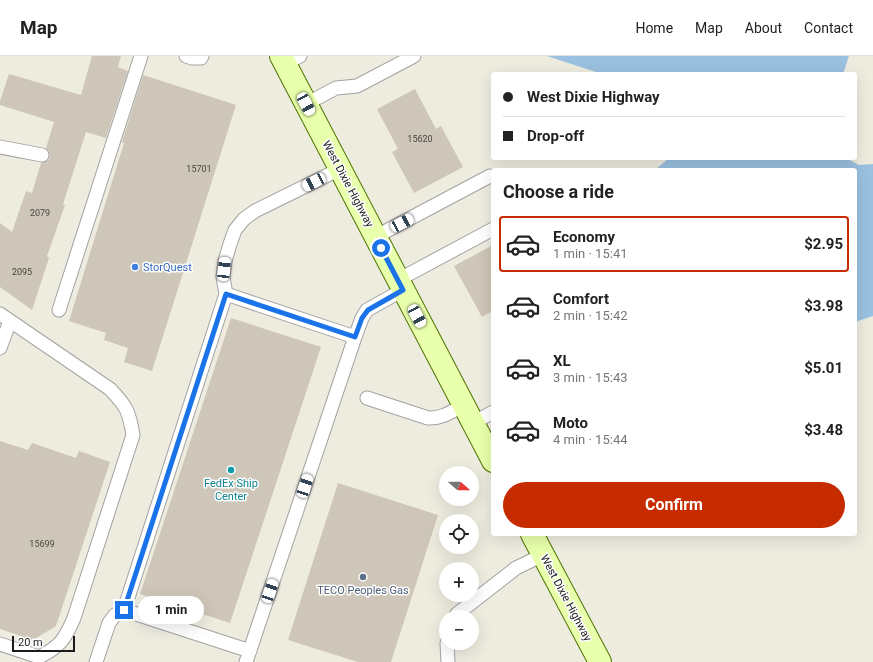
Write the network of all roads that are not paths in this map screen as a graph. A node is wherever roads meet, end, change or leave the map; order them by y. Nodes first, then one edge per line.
1 (140, 56) edge
2 (186, 56) edge
3 (202, 56) edge
4 (414, 56) edge
5 (288, 59) edge
6 (306, 104) junction
7 (0, 147) edge
8 (42, 155) dead end
9 (340, 169) junction
10 (490, 176) dead end
11 (491, 230) edge
12 (375, 237) junction
13 (401, 285) junction
14 (226, 294) junction
15 (59, 310) dead end
16 (5, 318) edge
17 (355, 337) junction
18 (0, 348) edge
19 (366, 398) dead end
20 (491, 412) edge
21 (468, 414) junction
22 (491, 457) edge
23 (533, 536) edge
24 (543, 555) junction
25 (124, 610) junction
26 (462, 610) edge
27 (0, 644) edge
28 (447, 650) edge
29 (248, 656) edge
30 (96, 662) edge
31 (448, 662) edge
32 (600, 662) edge

1 - 15 lane
2 - 3 lane
4 - 6 lane
5 - 6 main road, West Dixie Highway
6 - 9 main road, West Dixie Highway
7 - 8 lane
9 - 12 main road, West Dixie Highway
9 - 14 lane
10 - 12 lane
11 - 13 lane
12 - 13 main road, West Dixie Highway
13 - 17 lane
13 - 21 main road, West Dixie Highway
14 - 17 lane
14 - 25 lane
16 - 18 lane
16 - 27 lane
17 - 29 lane
19 - 21 lane
20 - 21 lane
21 - 22 main road, West Dixie Highway
23 - 24 main road, West Dixie Highway
24 - 26 lane
24 - 32 main road, West Dixie Highway
25 - 29 lane
25 - 30 lane
28 - 31 lane

